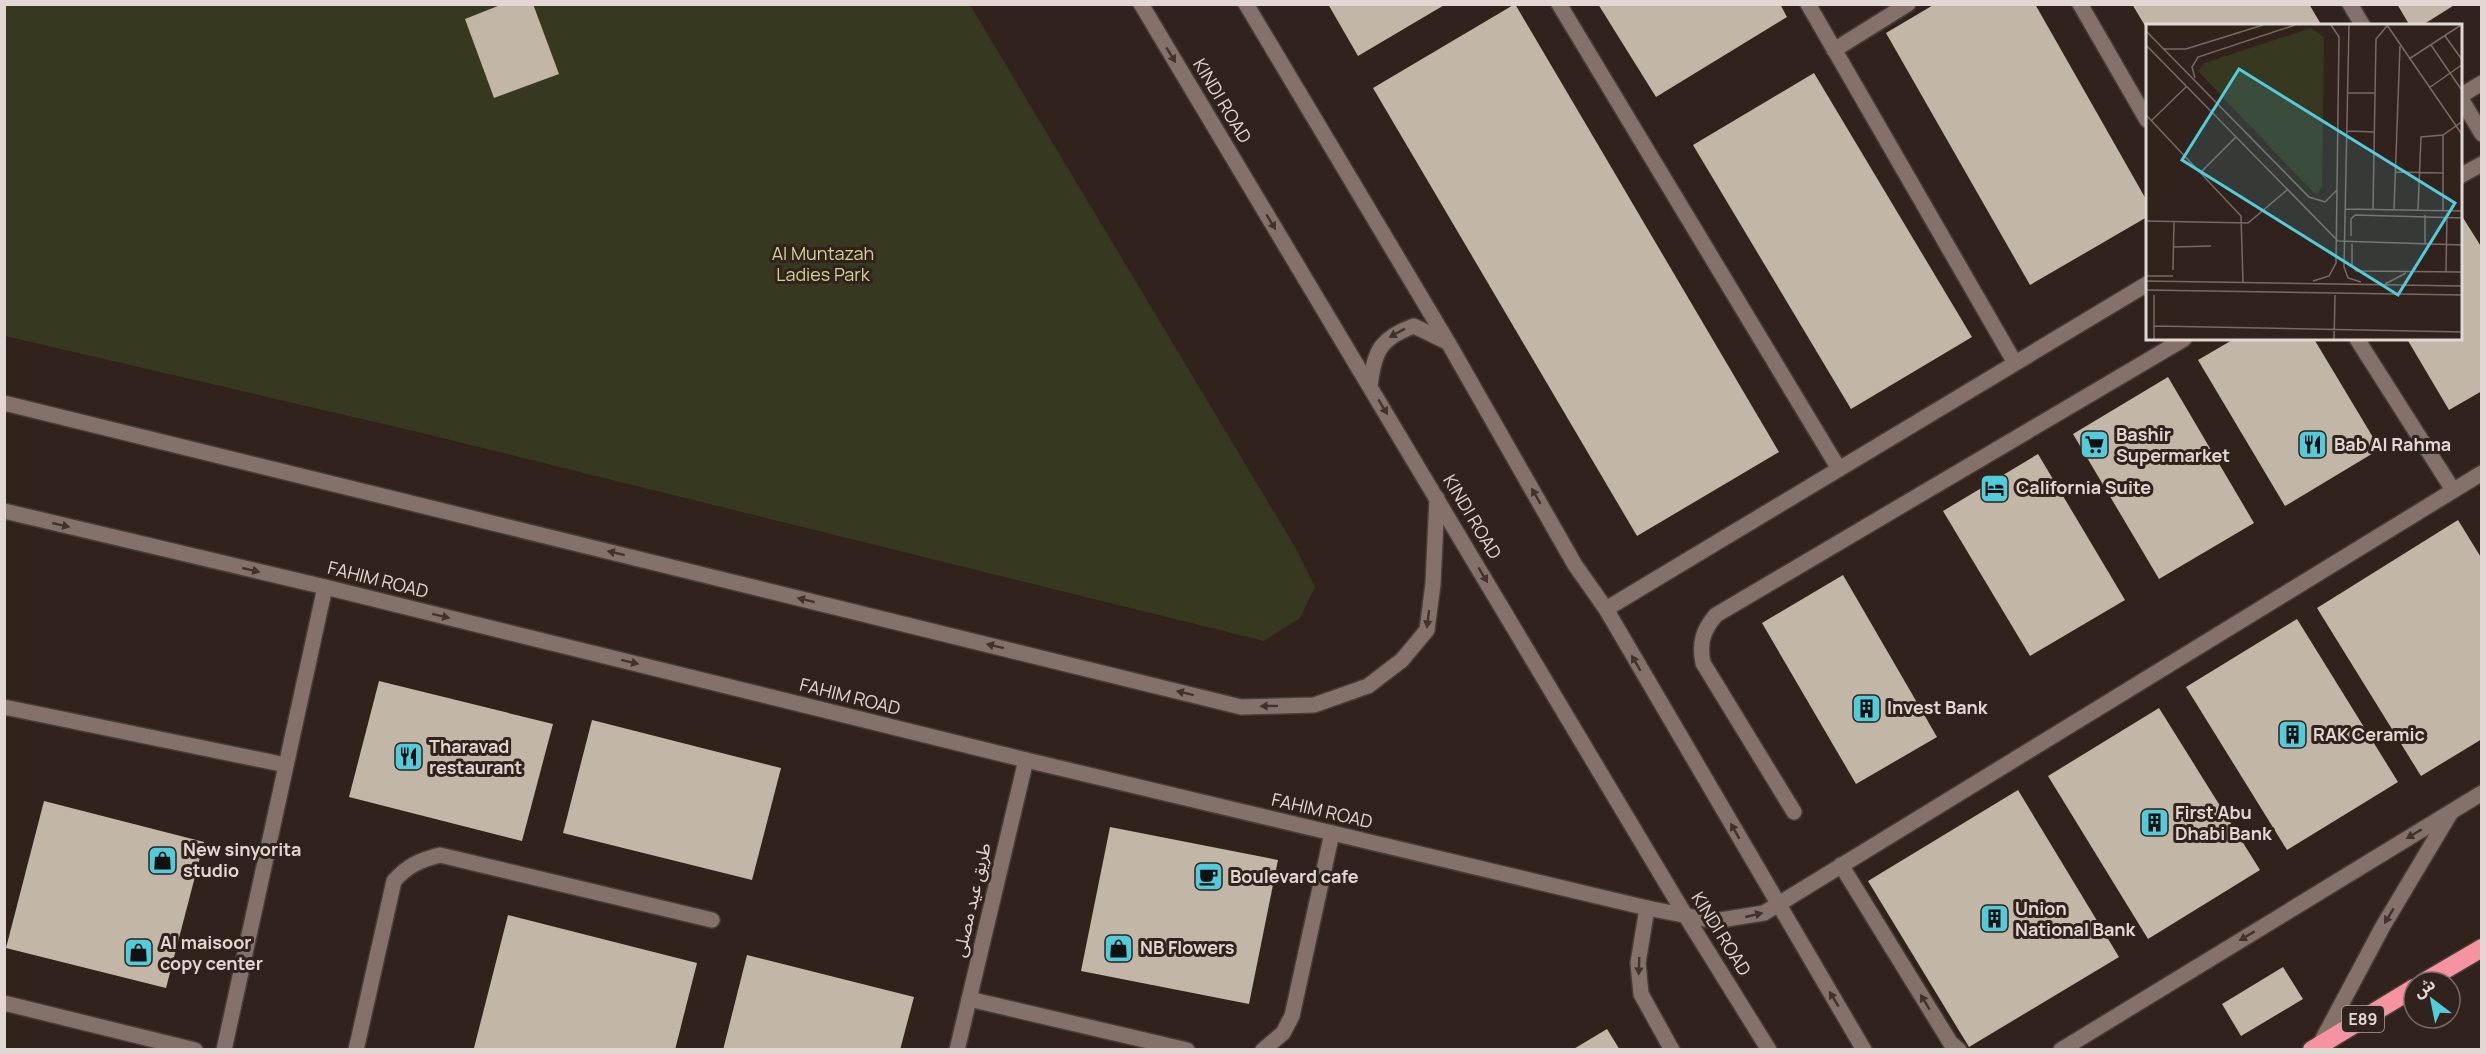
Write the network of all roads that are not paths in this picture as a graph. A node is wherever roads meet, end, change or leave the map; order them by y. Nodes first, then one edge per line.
1 (1141, 4) edge
2 (1246, 4) edge
3 (1559, 4) edge
4 (1808, 4) edge
5 (1908, 4) edge
6 (2080, 4) edge
7 (2350, 4) edge
8 (2362, 24) edge
9 (1834, 50) junction
10 (2481, 84) edge
11 (2462, 96) edge
12 (2462, 101) edge
13 (2146, 118) edge
14 (2481, 134) edge
15 (2481, 164) edge
16 (2462, 175) edge
17 (2146, 285) edge
18 (2182, 340) edge
19 (2357, 340) edge
20 (1449, 344) junction
21 (2015, 363) junction
22 (1370, 386) junction
23 (4, 403) edge
24 (1839, 469) junction
25 (2481, 473) edge
26 (2453, 490) junction
27 (1437, 498) junction
28 (4, 511) edge
29 (326, 587) junction
30 (1606, 609) junction
31 (4, 706) edge
32 (1026, 760) junction
33 (286, 765) junction
34 (2481, 793) edge
35 (2452, 811) junction
36 (1794, 812) dead end
37 (1332, 833) junction
38 (1841, 865) junction
39 (1777, 904) junction
40 (1647, 909) junction
41 (1687, 918) junction
42 (712, 920) dead end
43 (2481, 948) edge
44 (2444, 970) edge
45 (2402, 995) edge
46 (969, 999) junction
47 (4, 1003) edge
48 (2316, 1048) edge
49 (195, 1050) edge
50 (224, 1050) edge
51 (356, 1050) edge
52 (957, 1050) edge
53 (1187, 1050) edge
54 (1263, 1050) edge
55 (1672, 1050) edge
56 (1769, 1050) edge
57 (1864, 1050) edge
58 (1959, 1050) edge
59 (2061, 1050) edge

1 -> 22 street, KINDI ROAD
2 - 20 street
3 - 24 street
4 - 9 street
5 - 9 street
6 - 13 street
7 - 8 street
9 - 21 street
10 - 11 street
12 - 14 street
15 - 16 street
17 - 21 street
18 - 36 street
19 - 26 street
20 -> 22 street
30 -> 20 street
21 - 24 street
22 -> 27 street, KINDI ROAD
27 -> 23 street
24 - 30 street
25 - 26 street, FAHIM ROAD
26 - 38 street, FAHIM ROAD
27 -> 41 street, KINDI ROAD
28 -> 29 street, FAHIM ROAD
29 -> 32 street, FAHIM ROAD
29 - 33 street
39 -> 30 street
31 - 33 street
32 - 37 street, FAHIM ROAD
32 - 46 street, طريق عيد مصلى
33 - 50 street
34 - 35 street
35 -> 48 street
35 -> 59 street
37 - 40 street, FAHIM ROAD
37 - 54 street
38 - 39 street, FAHIM ROAD
58 -> 38 street
41 -> 39 street, FAHIM ROAD
57 -> 39 street
40 - 41 street, FAHIM ROAD
40 -> 55 street
41 - 56 street, KINDI ROAD
42 - 51 street
43 - 44 highway
45 - 48 highway, E89
46 - 52 street, طريق عيد مصلى
46 - 53 street
47 - 49 street

